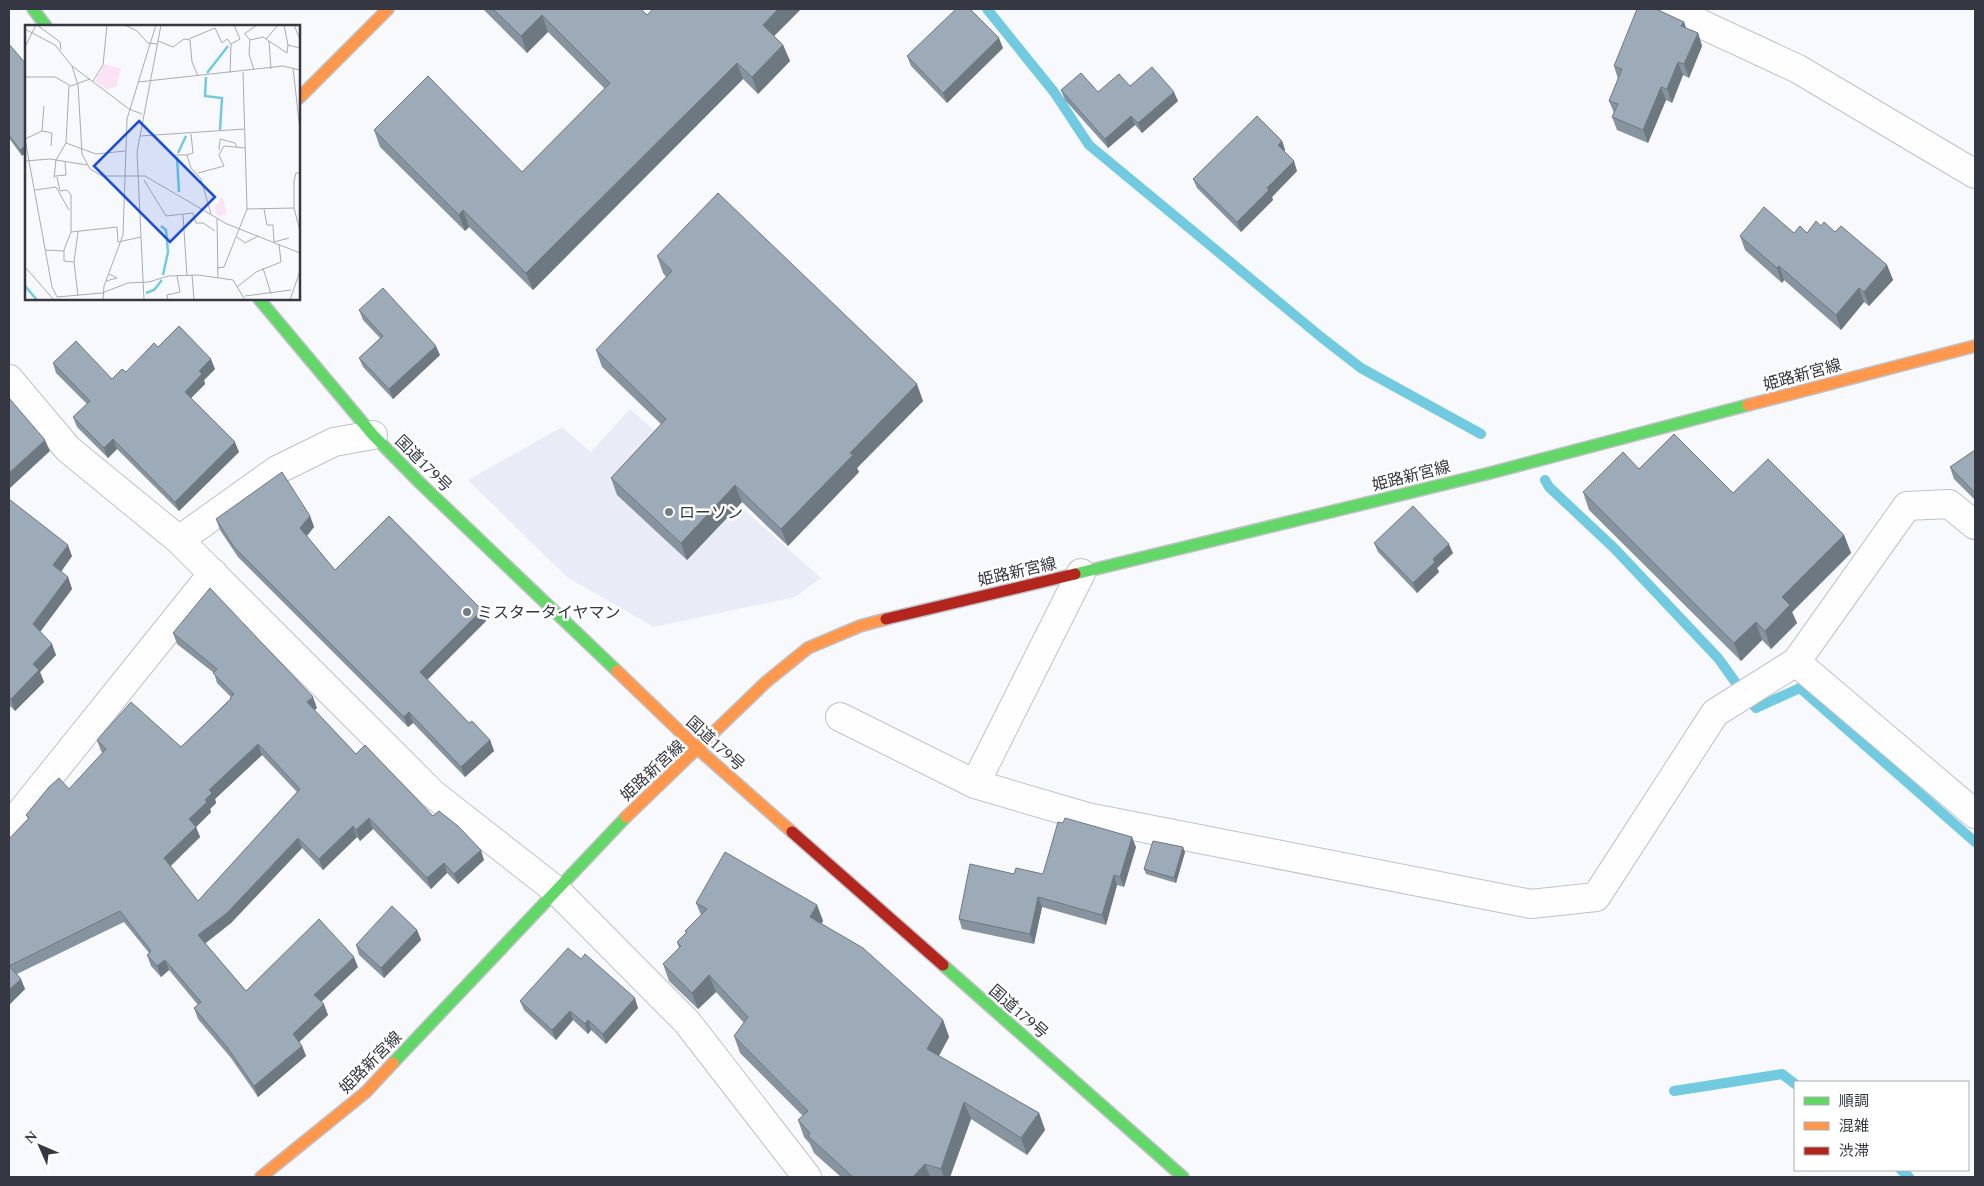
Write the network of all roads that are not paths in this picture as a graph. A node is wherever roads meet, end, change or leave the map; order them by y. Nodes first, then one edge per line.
1 (33, 9) edge
2 (388, 9) edge
3 (1669, 9) edge
4 (45, 25) edge
5 (300, 97) edge
6 (1975, 174) edge
7 (260, 300) edge
8 (1975, 346) edge
9 (9, 379) edge
10 (373, 435) junction
11 (1975, 524) edge
12 (179, 540) junction
13 (213, 573) junction
14 (1081, 574) junction
15 (1796, 662) junction
16 (840, 717) dead end
17 (698, 749) junction
18 (975, 784) junction
19 (1975, 814) edge
20 (9, 827) edge
21 (557, 891) junction
22 (261, 1177) edge
23 (807, 1177) edge
24 (1183, 1177) edge

1 - 4 main road
2 - 5 main road
3 - 6 street
7 - 10 main road, 国道179号
8 - 14 main road, 姫路新宮線
9 - 12 street
10 - 12 street
10 - 17 main road, 国道179号
11 - 15 street
12 - 13 street
13 - 20 street
13 - 21 street
14 - 17 main road, 姫路新宮線
14 - 18 street
15 - 18 street
15 - 19 street
16 - 18 street
17 - 21 main road, 姫路新宮線
17 - 24 main road, 国道179号
21 - 22 main road, 姫路新宮線
21 - 23 street

